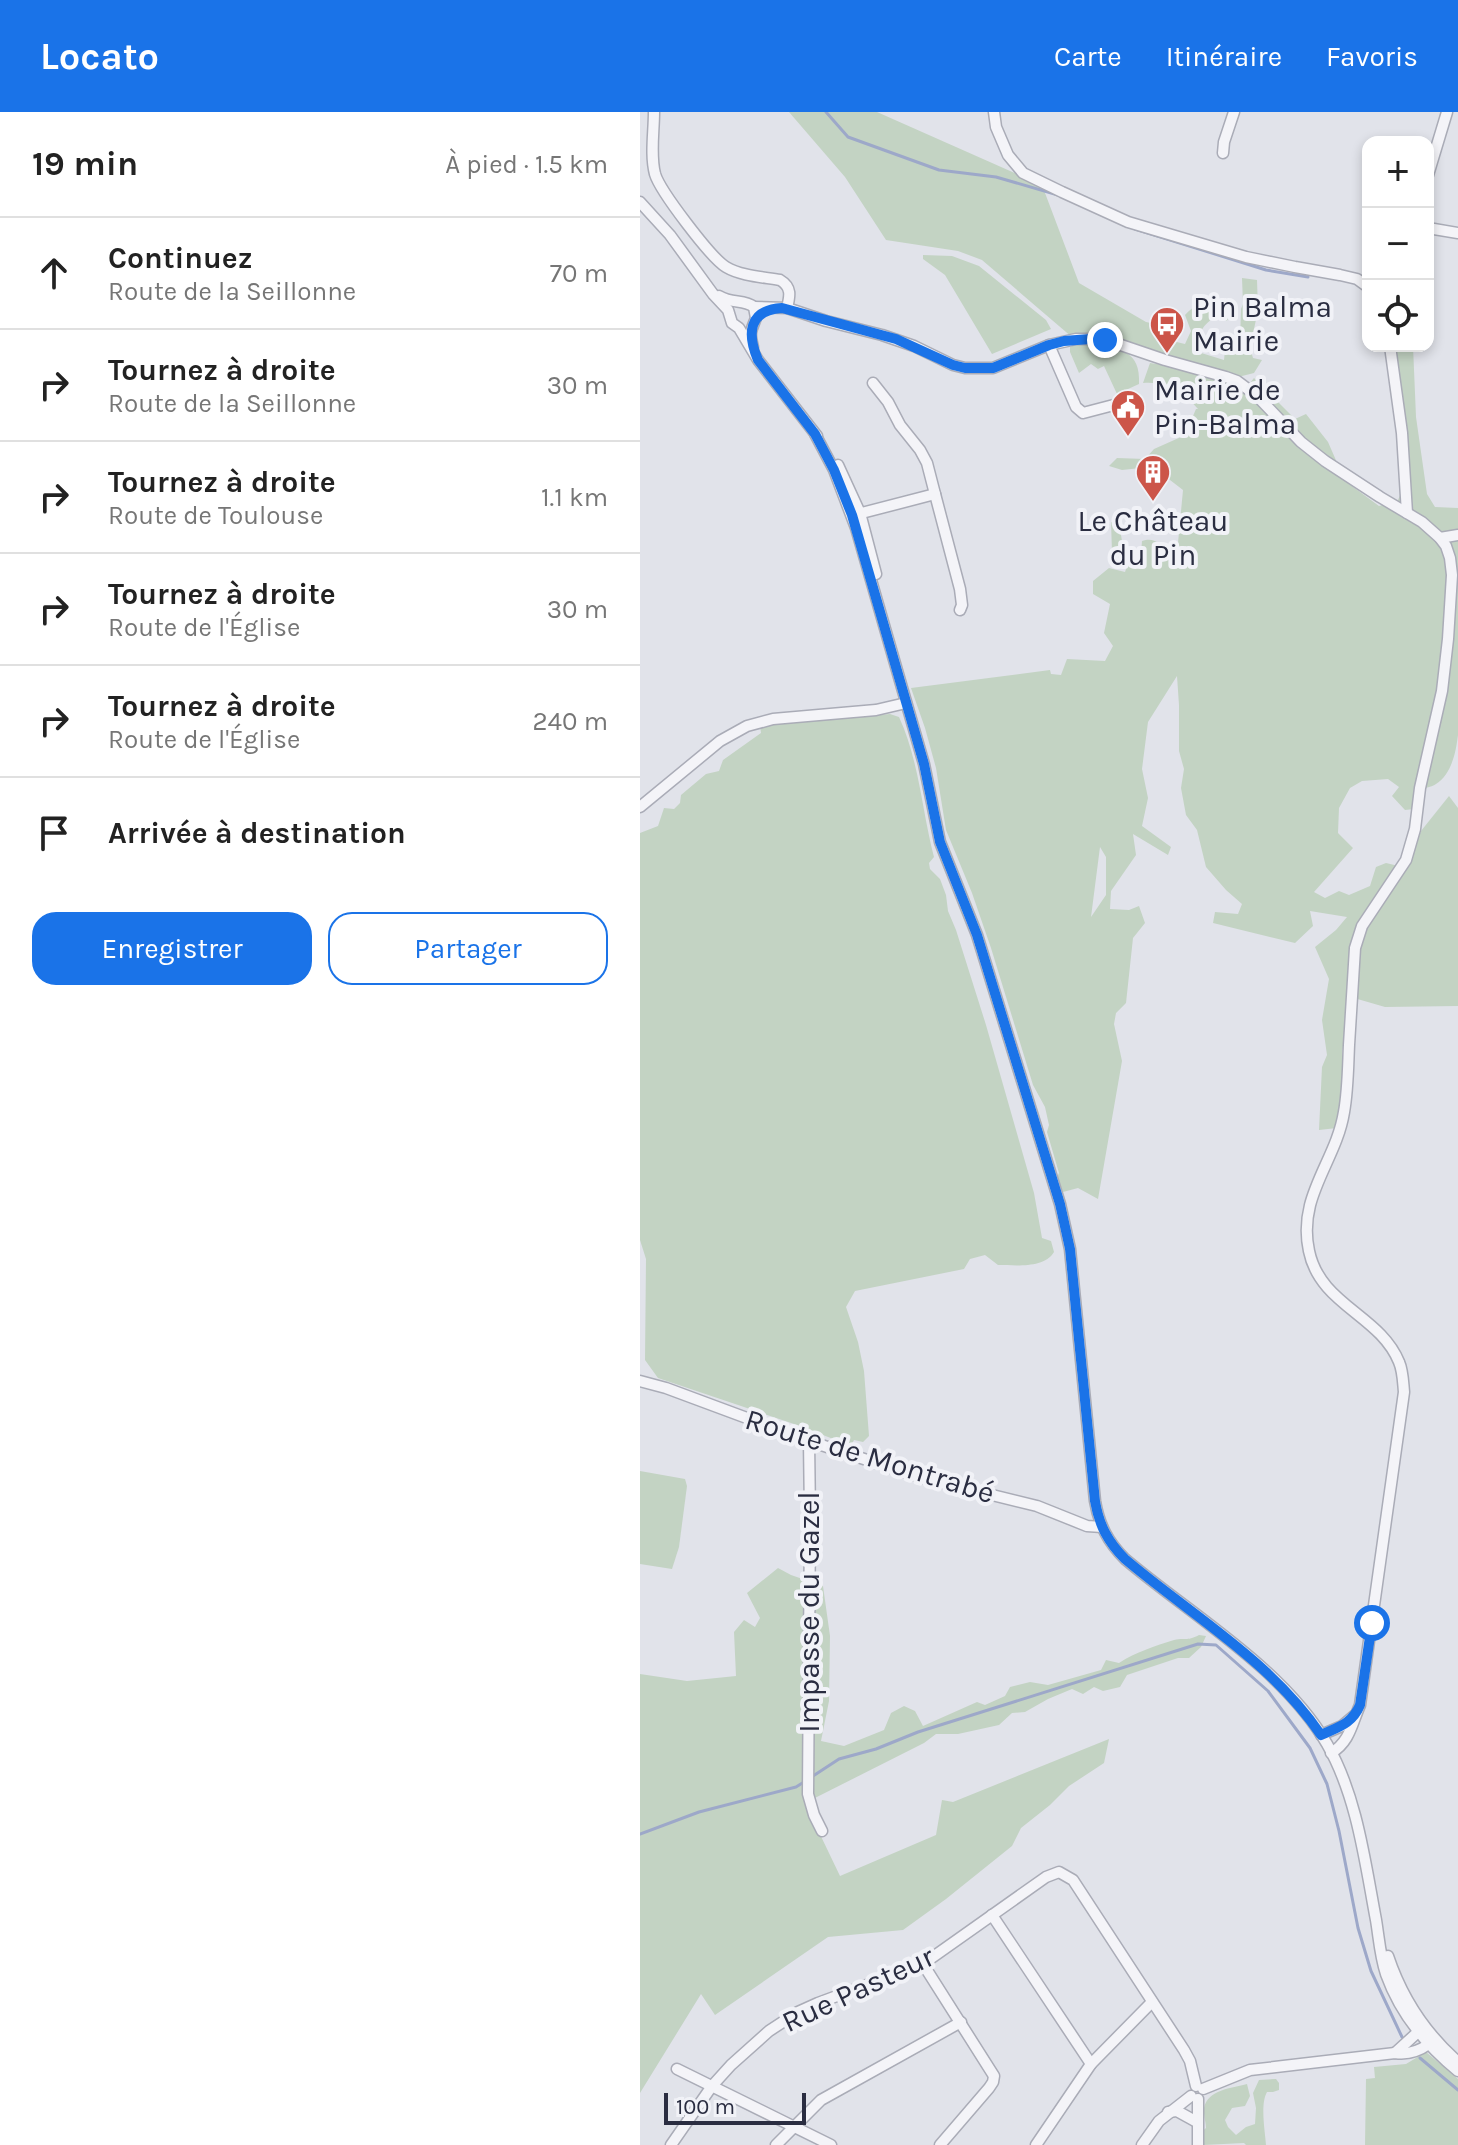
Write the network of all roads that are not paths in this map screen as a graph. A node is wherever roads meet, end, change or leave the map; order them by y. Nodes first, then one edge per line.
1 (654, 112) edge
2 (994, 112) edge
3 (1234, 112) edge
4 (1447, 112) edge
5 (1223, 153) dead end
6 (1434, 155) edge
7 (640, 202) edge
8 (1434, 229) edge
9 (1458, 233) edge
10 (1362, 283) edge
11 (709, 287) junction
12 (738, 303) junction
13 (782, 308) junction
14 (730, 314) junction
15 (750, 320) junction
16 (1049, 345) junction
17 (1391, 352) edge
18 (873, 383) dead end
19 (1129, 401) dead end
20 (935, 494) junction
21 (1407, 513) junction
22 (856, 514) junction
23 (1458, 535) edge
24 (1440, 538) junction
25 (960, 610) dead end
26 (906, 703) junction
27 (640, 807) edge
28 (640, 1381) edge
29 (809, 1441) junction
30 (1102, 1527) junction
31 (1355, 1715) junction
32 (1321, 1735) junction
33 (1331, 1753) junction
34 (822, 1831) dead end
35 (992, 1915) junction
36 (923, 1964) junction
37 (1152, 2002) junction
38 (961, 2022) junction
39 (1426, 2037) junction
40 (1458, 2062) edge
41 (1091, 2064) junction
42 (677, 2069) dead end
43 (1458, 2071) edge
44 (712, 2086) junction
45 (1197, 2092) junction
46 (1168, 2112) junction
47 (1197, 2122) junction
48 (792, 2126) junction
49 (671, 2145) edge
50 (776, 2145) edge
51 (831, 2145) edge
52 (940, 2145) edge
53 (1036, 2145) edge
54 (1142, 2145) edge
55 (1198, 2145) edge

1 - 13 street
2 - 10 street
3 - 5 street
4 - 6 street
7 - 11 street
8 - 9 street
11 - 12 street
11 - 14 street
12 - 14 street
12 - 15 street
13 - 15 street
13 - 16 street
14 - 15 street
15 - 22 street
16 - 19 street
16 - 21 street
17 - 21 street
18 - 20 street
20 - 22 street
20 - 25 street
21 - 24 street
22 - 26 street
23 - 24 street
24 - 31 street
26 - 27 street
26 - 30 street
28 - 29 street, Route de Montrabé
29 - 30 street, Route de Montrabé
29 - 34 street, Impasse du Gazel
30 - 32 street
31 - 32 street
31 - 33 street
32 - 33 street
33 - 39 street
35 - 36 street, Rue Pasteur
35 - 37 street, Rue Pasteur
35 - 41 street
36 - 38 street
36 - 44 street, Rue Pasteur
37 - 41 street
37 - 45 street
38 - 48 street
38 - 52 street
39 - 40 street
39 - 43 street
39 - 45 street
41 - 53 street
42 - 44 street
44 - 48 street
44 - 49 street, Rue Pasteur
45 - 46 street
45 - 47 street
46 - 47 street
46 - 54 street
47 - 55 street
48 - 50 street
48 - 51 street

